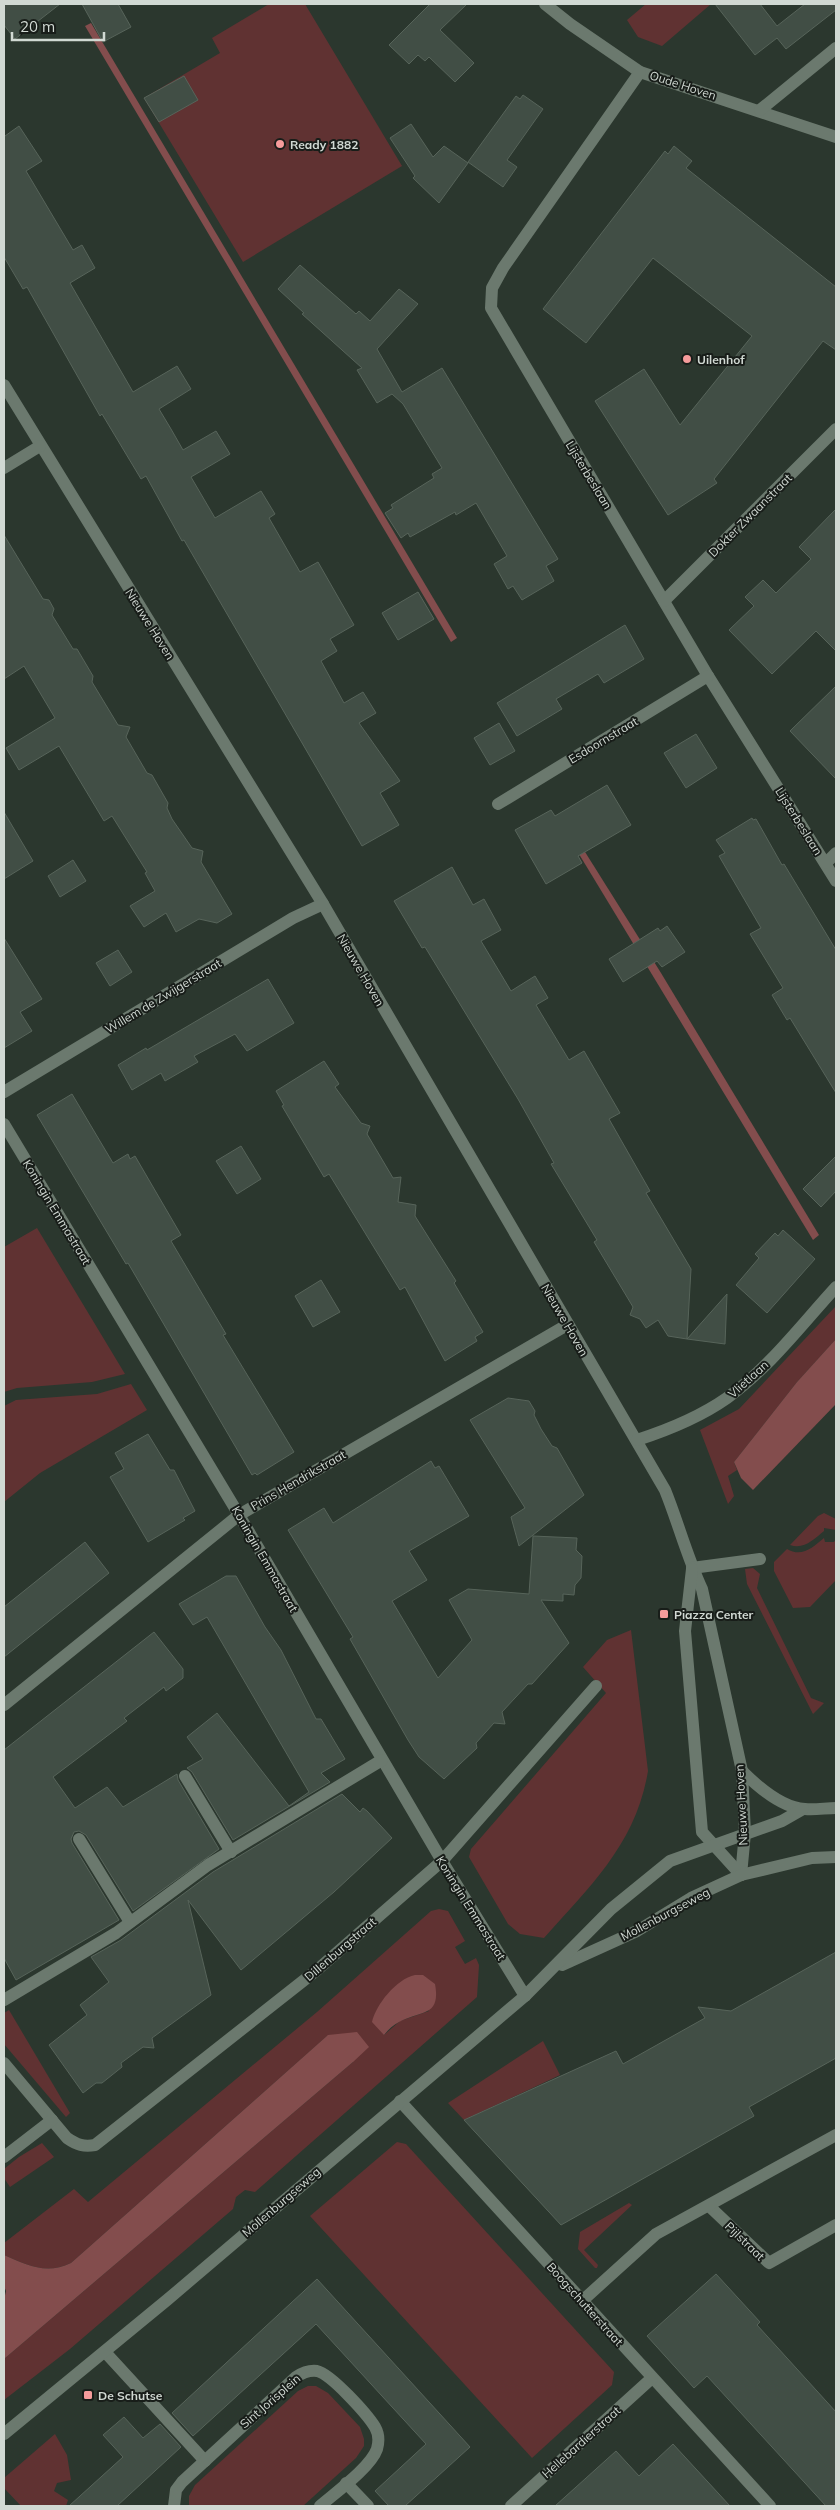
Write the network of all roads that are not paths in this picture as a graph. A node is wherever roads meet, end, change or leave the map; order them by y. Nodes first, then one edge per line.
1 (545, 4) edge
2 (836, 48) edge
3 (640, 72) junction
4 (760, 110) junction
5 (836, 137) edge
6 (4, 385) edge
7 (836, 429) edge
8 (40, 446) junction
9 (4, 468) edge
10 (664, 601) junction
11 (708, 676) junction
12 (498, 804) dead end
13 (836, 854) edge
14 (826, 863) junction
15 (836, 881) edge
16 (323, 904) junction
17 (4, 1092) edge
18 (4, 1124) edge
19 (836, 1287) edge
20 (568, 1325) junction
21 (637, 1440) junction
22 (239, 1515) junction
23 (760, 1559) dead end
24 (692, 1568) junction
25 (596, 1686) dead end
26 (4, 1705) edge
27 (382, 1760) junction
28 (742, 1771) junction
29 (185, 1776) dead end
30 (836, 1808) edge
31 (802, 1809) junction
32 (745, 1833) junction
33 (79, 1840) dead end
34 (712, 1844) junction
35 (231, 1852) junction
36 (836, 1857) edge
37 (442, 1861) junction
38 (741, 1875) junction
39 (130, 1922) junction
40 (555, 1968) junction
41 (525, 1996) junction
42 (4, 2000) edge
43 (4, 2063) edge
44 (400, 2101) junction
45 (52, 2120) junction
46 (836, 2135) edge
47 (4, 2157) edge
48 (709, 2206) junction
49 (836, 2225) edge
50 (582, 2301) junction
51 (104, 2352) junction
52 (652, 2378) junction
53 (4, 2434) edge
54 (205, 2461) junction
55 (346, 2483) junction
56 (174, 2506) edge
57 (320, 2506) edge
58 (368, 2506) edge
59 (511, 2506) edge
60 (770, 2506) edge

1 - 3 street, Oude Hoven
2 - 4 street
3 - 4 street, Oude Hoven
3 - 10 street, Lijsterbeslaan
4 - 5 street, Oude Hoven
6 - 8 street, Nieuwe Hoven
7 - 10 street, Dokter Zwaanstraat
8 - 9 street
8 - 16 street, Nieuwe Hoven
10 - 11 street, Lijsterbeslaan
11 - 12 street, Esdoornstraat
11 - 14 street, Lijsterbeslaan
13 - 14 street
14 - 15 street, Lijsterbeslaan
16 - 17 street, Willem de Zwijgerstraat
16 - 20 street, Nieuwe Hoven
18 - 22 street, Koningin Emmastraat
19 - 21 street, Vlietlaan
20 - 21 street, Nieuwe Hoven
20 - 22 street, Prins Hendrikstraat
21 - 24 street, Nieuwe Hoven
22 - 26 street, Prins Hendrikstraat
22 - 27 street, Koningin Emmastraat
23 - 24 street
24 - 28 street, Nieuwe Hoven
24 - 34 street, Nieuwe Hoven
25 - 37 street, Dillenburgstraat
27 - 35 street
27 - 37 street, Koningin Emmastraat
28 - 31 street, Mollenburgseweg
28 - 32 street, Nieuwe Hoven
29 - 35 street
30 - 31 street, Mollenburgseweg
31 - 32 street, Mollenburgseweg
32 - 34 street, Mollenburgseweg
32 - 38 street, Nieuwe Hoven
33 - 39 street
34 - 38 street, Nieuwe Hoven
34 - 40 street, Mollenburgseweg
35 - 39 street
36 - 38 street, Mollenburgseweg
37 - 41 street, Koningin Emmastraat
37 - 45 street, Dillenburgstraat
38 - 40 street, Mollenburgseweg
39 - 42 street
40 - 41 street, Mollenburgseweg
41 - 44 street, Mollenburgseweg
43 - 45 street, Dillenburgstraat
44 - 50 street, Boogschutterstraat
44 - 51 street, Mollenburgseweg
45 - 47 street
46 - 48 street
48 - 49 street, Pijlstraat
48 - 50 street
50 - 52 street, Boogschutterstraat
51 - 53 street, Mollenburgseweg
51 - 54 street
52 - 59 street, Hellebardierstraat
52 - 60 street, Boogschutterstraat
54 - 55 street, Sint Jorisplein
54 - 56 street, Sint Jorisplein
55 - 57 street, Sint Jorisplein
55 - 58 street

